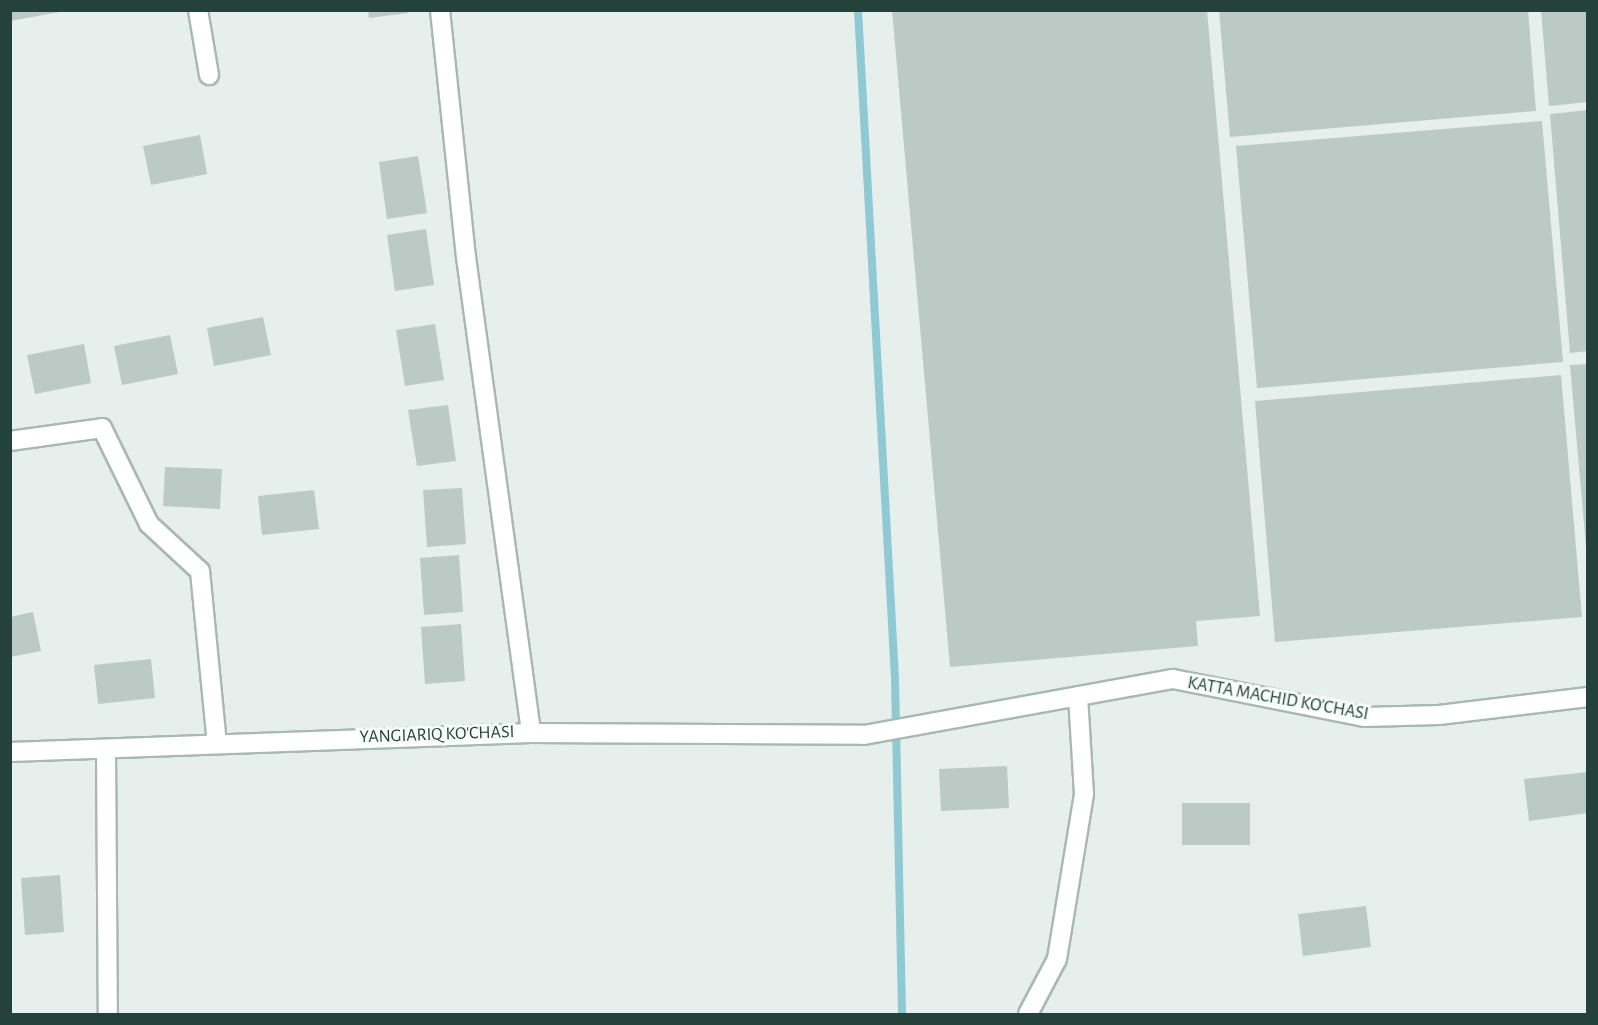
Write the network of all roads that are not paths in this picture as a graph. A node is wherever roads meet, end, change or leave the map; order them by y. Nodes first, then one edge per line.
1 (198, 10) edge
2 (440, 10) edge
3 (209, 75) dead end
4 (10, 441) edge
5 (1078, 696) junction
6 (1587, 697) edge
7 (923, 725) joint
8 (531, 733) junction
9 (217, 744) junction
10 (106, 749) junction
11 (10, 752) edge
12 (108, 1014) edge
13 (1028, 1014) edge

1 - 3 street
2 - 8 street
4 - 9 street
5 - 6 street, KATTA MACHID KO'CHASI
5 - 7 street, KATTA MACHID KO'CHASI
5 - 13 street
7 - 8 street, YANGIARIQ KO'CHASI
8 - 9 street, YANGIARIQ KO'CHASI
9 - 10 street, YANGIARIQ KO'CHASI
10 - 11 street, YANGIARIQ KO'CHASI
10 - 12 street

